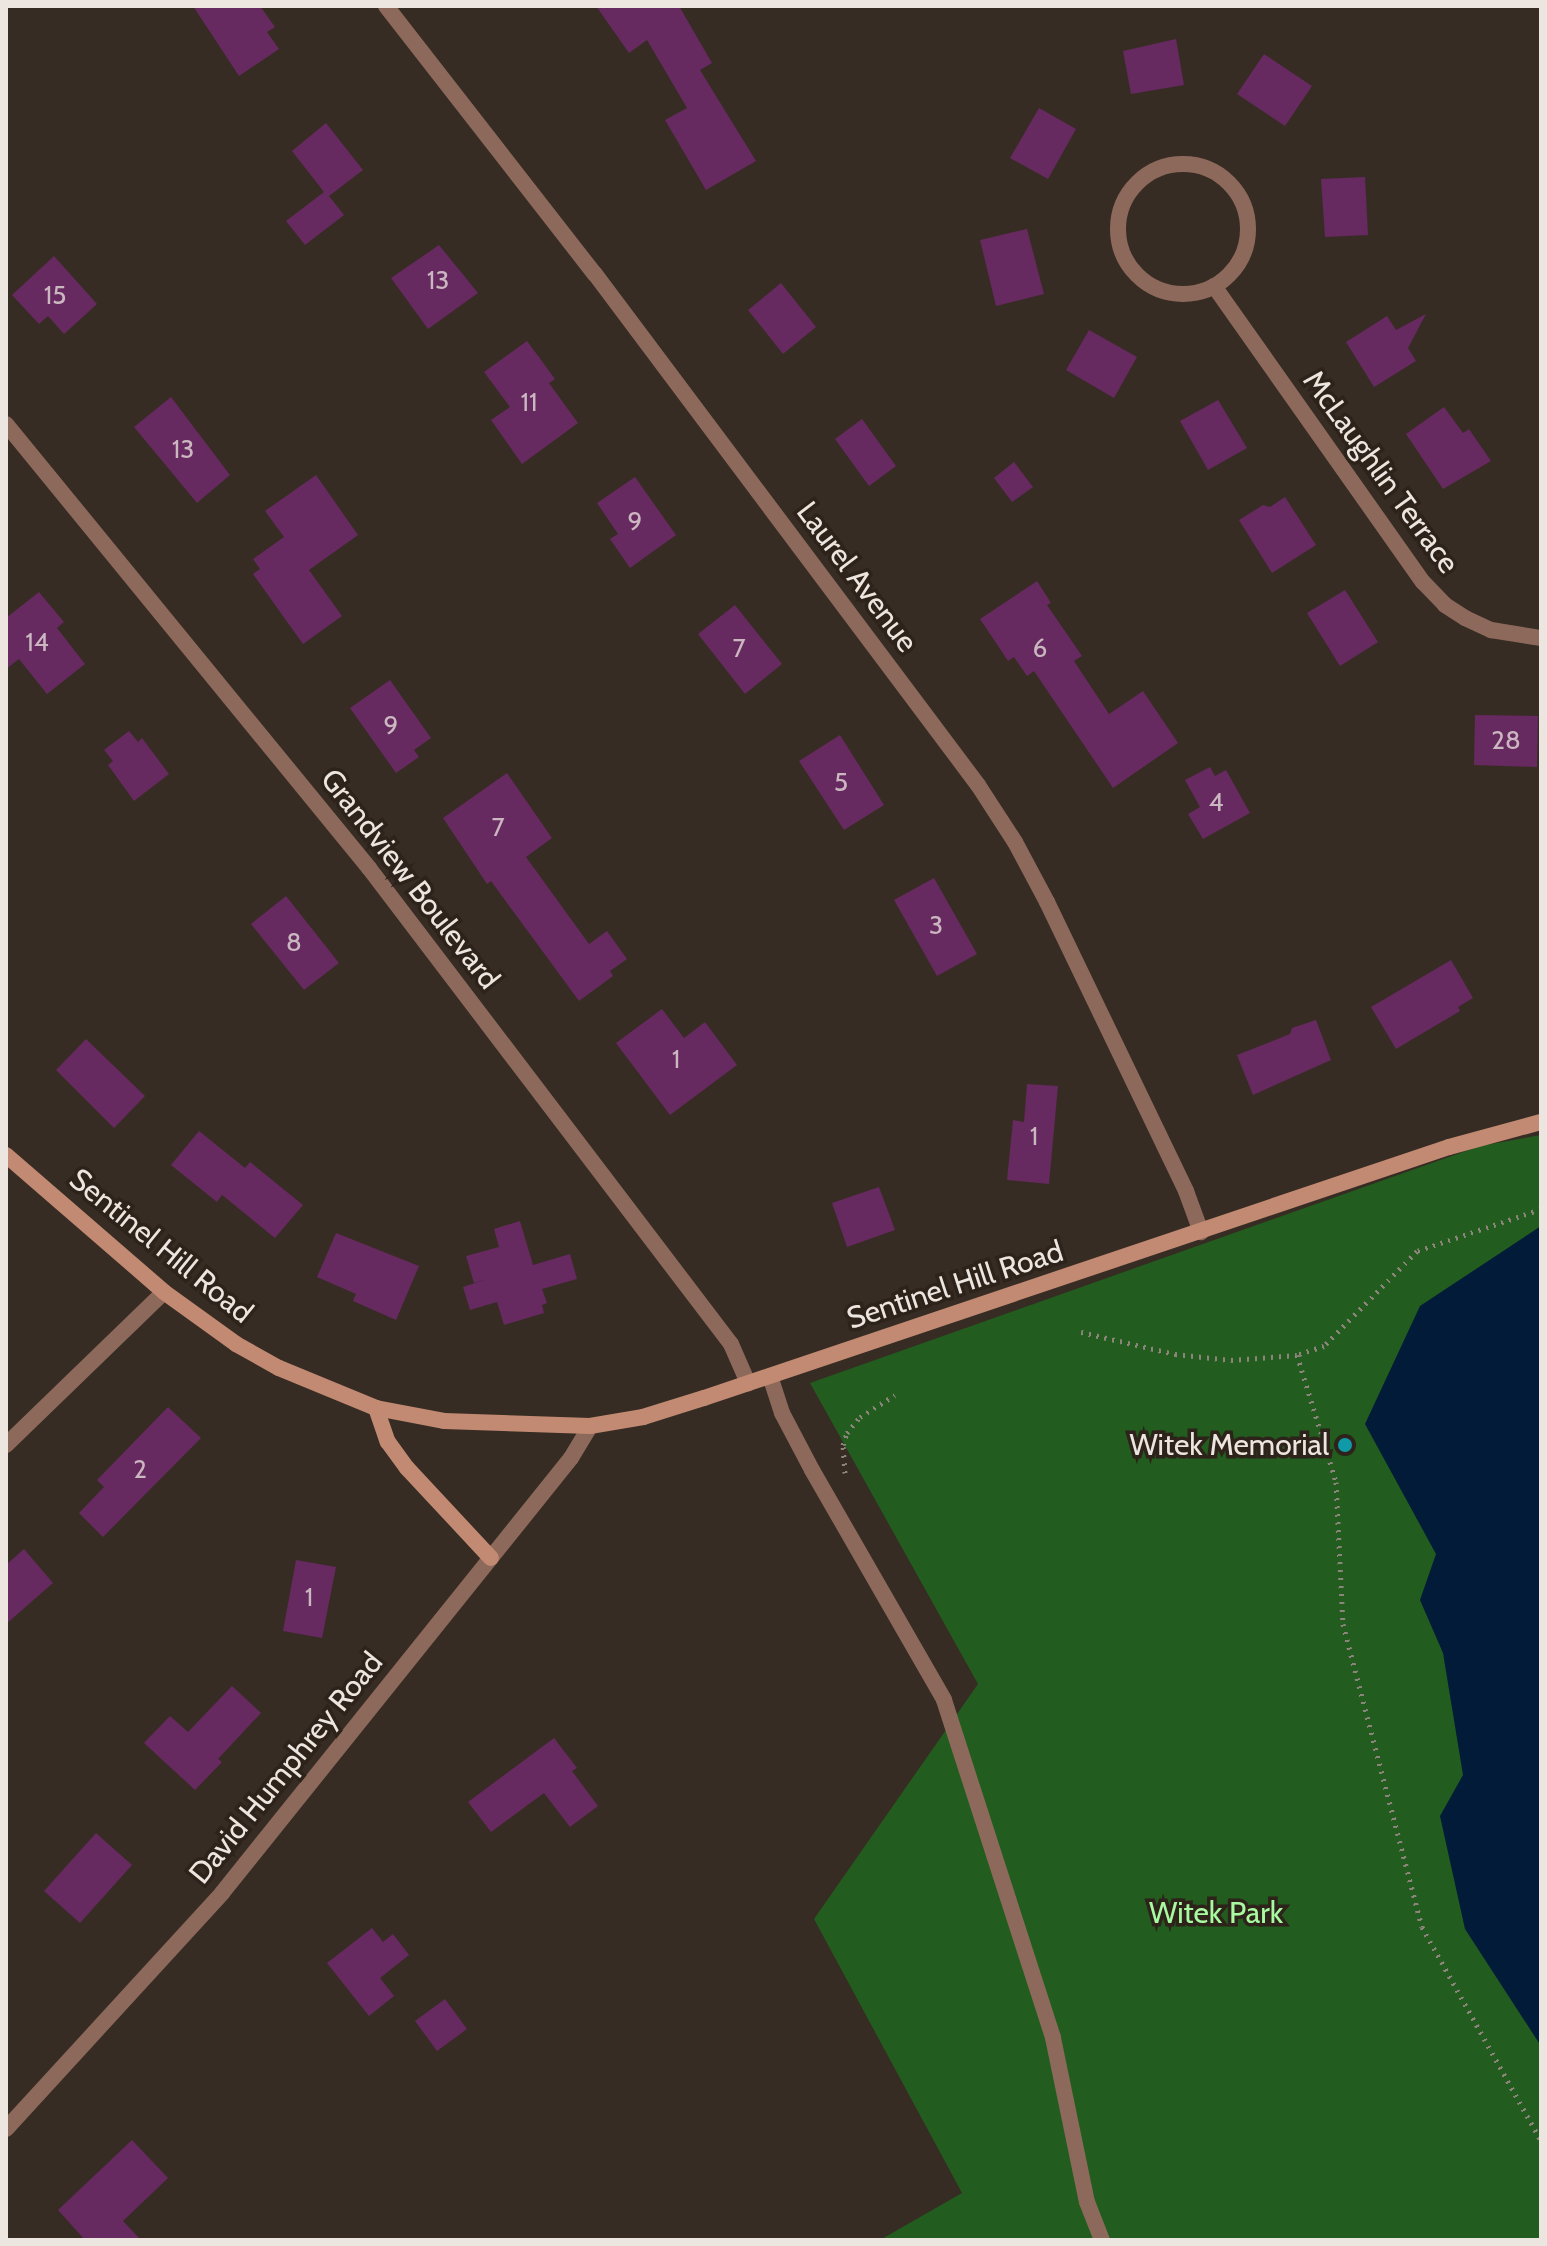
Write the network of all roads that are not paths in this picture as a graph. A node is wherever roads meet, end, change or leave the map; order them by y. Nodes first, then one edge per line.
1 (386, 6) edge
2 (1214, 286) junction
3 (6, 424) edge
4 (1541, 638) edge
5 (1541, 1122) edge
6 (6, 1155) edge
7 (1201, 1232) junction
8 (164, 1292) junction
9 (770, 1376) junction
10 (748, 1383) junction
11 (376, 1408) junction
12 (590, 1426) junction
13 (6, 1445) edge
14 (491, 1558) junction
15 (6, 2129) edge
16 (1102, 2240) edge

1 - 7 street, Laurel Avenue
2 - 2 street
2 - 4 street, McLaughlin Terrace
3 - 10 street, Grandview Boulevard
5 - 7 main road, Sentinel Hill Road
6 - 8 main road, Sentinel Hill Road
7 - 9 main road, Sentinel Hill Road
8 - 11 main road, Sentinel Hill Road
8 - 13 street
9 - 10 main road, Sentinel Hill Road
9 - 16 street
10 - 12 main road, Sentinel Hill Road
11 - 12 main road, Sentinel Hill Road
11 - 14 main road
12 - 14 street, David Humphrey Road
14 - 15 street, David Humphrey Road

